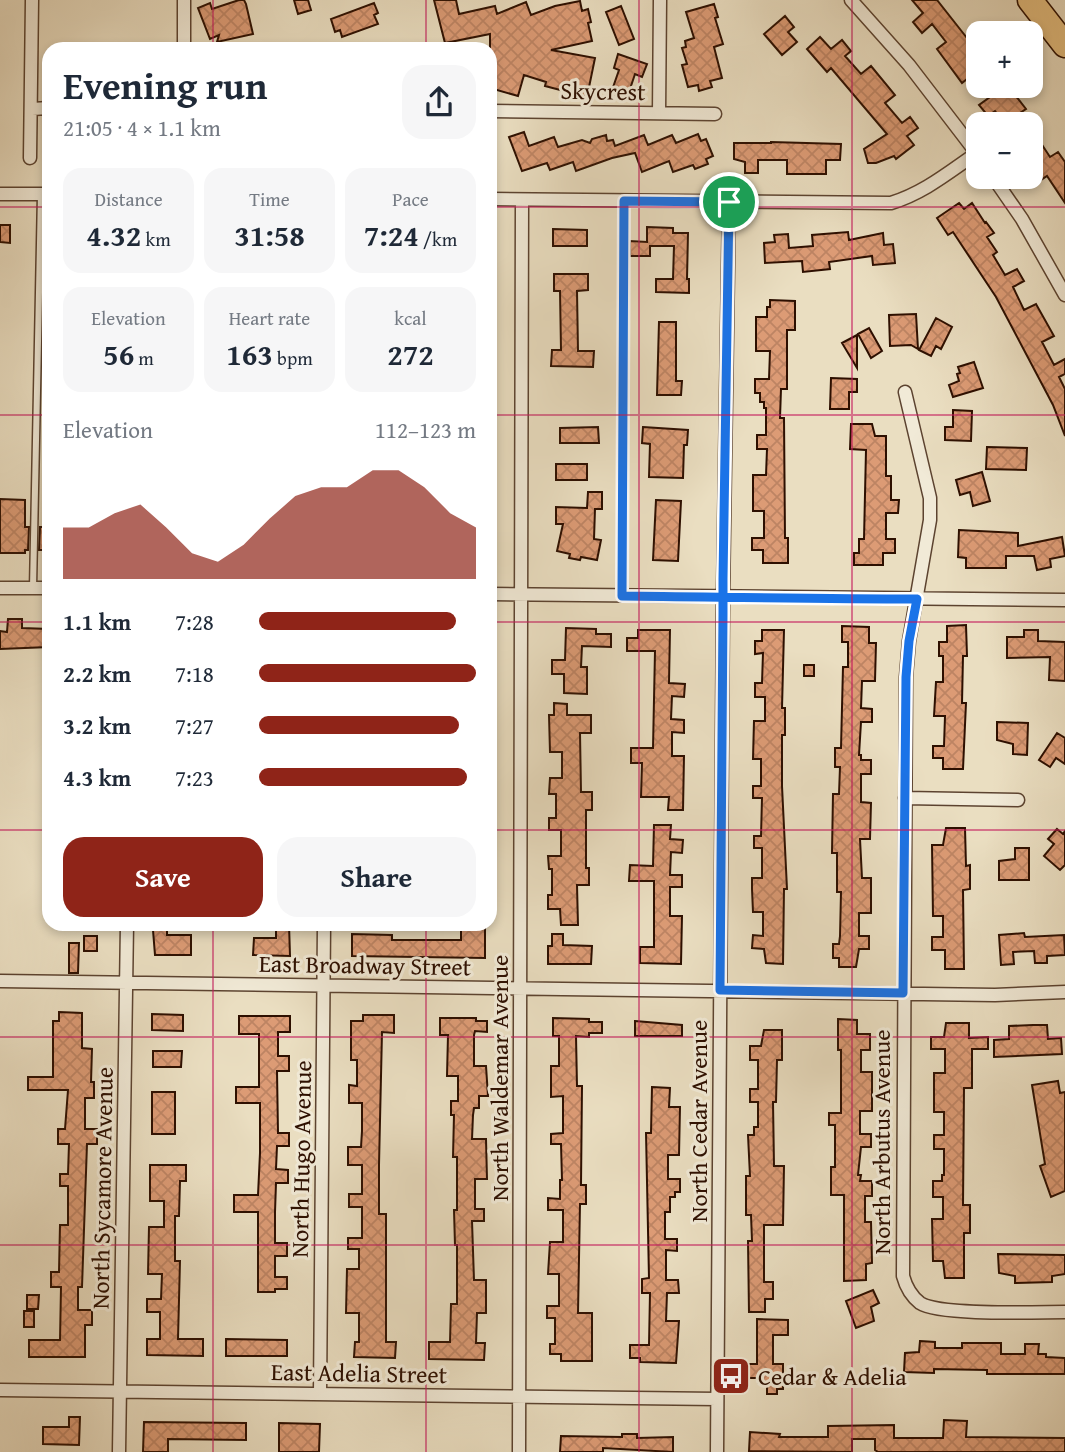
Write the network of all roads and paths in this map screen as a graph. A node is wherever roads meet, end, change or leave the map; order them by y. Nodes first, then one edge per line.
1 (32, 0) edge
2 (184, 0) edge
3 (660, 0) edge
4 (851, 0) edge
5 (1030, 0) edge
6 (184, 42) edge
7 (1065, 45) edge
8 (32, 108) junction
9 (42, 108) edge
10 (497, 111) edge
11 (659, 113) junction
12 (715, 114) dead end
13 (966, 140) edge
14 (30, 158) dead end
15 (966, 161) edge
16 (1001, 189) edge
17 (0, 194) edge
18 (42, 194) edge
19 (497, 200) edge
20 (522, 200) junction
21 (624, 201) junction
22 (729, 202) junction
23 (42, 292) edge
24 (1065, 295) edge
25 (905, 392) dead end
26 (0, 588) edge
27 (33, 588) junction
28 (42, 588) edge
29 (497, 594) edge
30 (522, 594) junction
31 (622, 596) junction
32 (723, 597) junction
33 (917, 599) junction
34 (1065, 600) edge
35 (905, 798) junction
36 (1018, 800) dead end
37 (127, 931) edge
38 (324, 931) edge
39 (0, 981) edge
40 (126, 983) junction
41 (324, 985) junction
42 (520, 988) junction
43 (720, 990) junction
44 (1065, 992) edge
45 (903, 993) junction
46 (1065, 1312) edge
47 (0, 1390) edge
48 (120, 1391) junction
49 (320, 1394) junction
50 (519, 1396) junction
51 (717, 1399) junction
52 (119, 1452) edge
53 (519, 1452) edge
54 (717, 1452) edge

1 - 8 street
2 - 6 street
3 - 11 street
4 - 13 street
5 - 7 highway
8 - 9 street
8 - 14 street
10 - 11 street, Skycrest
11 - 12 street, Skycrest
15 - 22 street
16 - 24 street
17 - 18 street
19 - 20 street
20 - 21 street
20 - 30 street, North Waldemar Avenue
21 - 22 street
21 - 31 lane
22 - 32 street, North Cedar Avenue
23 - 27 lane
25 - 33 street, North Arbutus Avenue
26 - 27 street
27 - 28 street
29 - 30 street
30 - 31 street
30 - 42 street, North Waldemar Avenue
31 - 32 street
32 - 33 street
32 - 43 street, North Cedar Avenue
33 - 34 street
33 - 35 street, North Arbutus Avenue
35 - 36 street
35 - 45 street, North Arbutus Avenue
37 - 40 street, North Sycamore Avenue
38 - 41 street, North Hugo Avenue
39 - 40 street, East Broadway Street
40 - 41 street, East Broadway Street
40 - 48 street, North Sycamore Avenue
41 - 42 street, East Broadway Street
41 - 49 street, North Hugo Avenue
42 - 43 street, East Broadway Street
42 - 50 street, North Waldemar Avenue
43 - 45 street, East Broadway Street
43 - 51 street, North Cedar Avenue
44 - 45 street, East Broadway Street
45 - 46 street, North Arbutus Avenue
47 - 48 street, East Adelia Street
48 - 49 street, East Adelia Street
48 - 52 street, North Sycamore Avenue
49 - 50 street, East Adelia Street
50 - 51 street, East Adelia Street
50 - 53 street, North Waldemar Avenue
51 - 54 street, North Cedar Avenue

